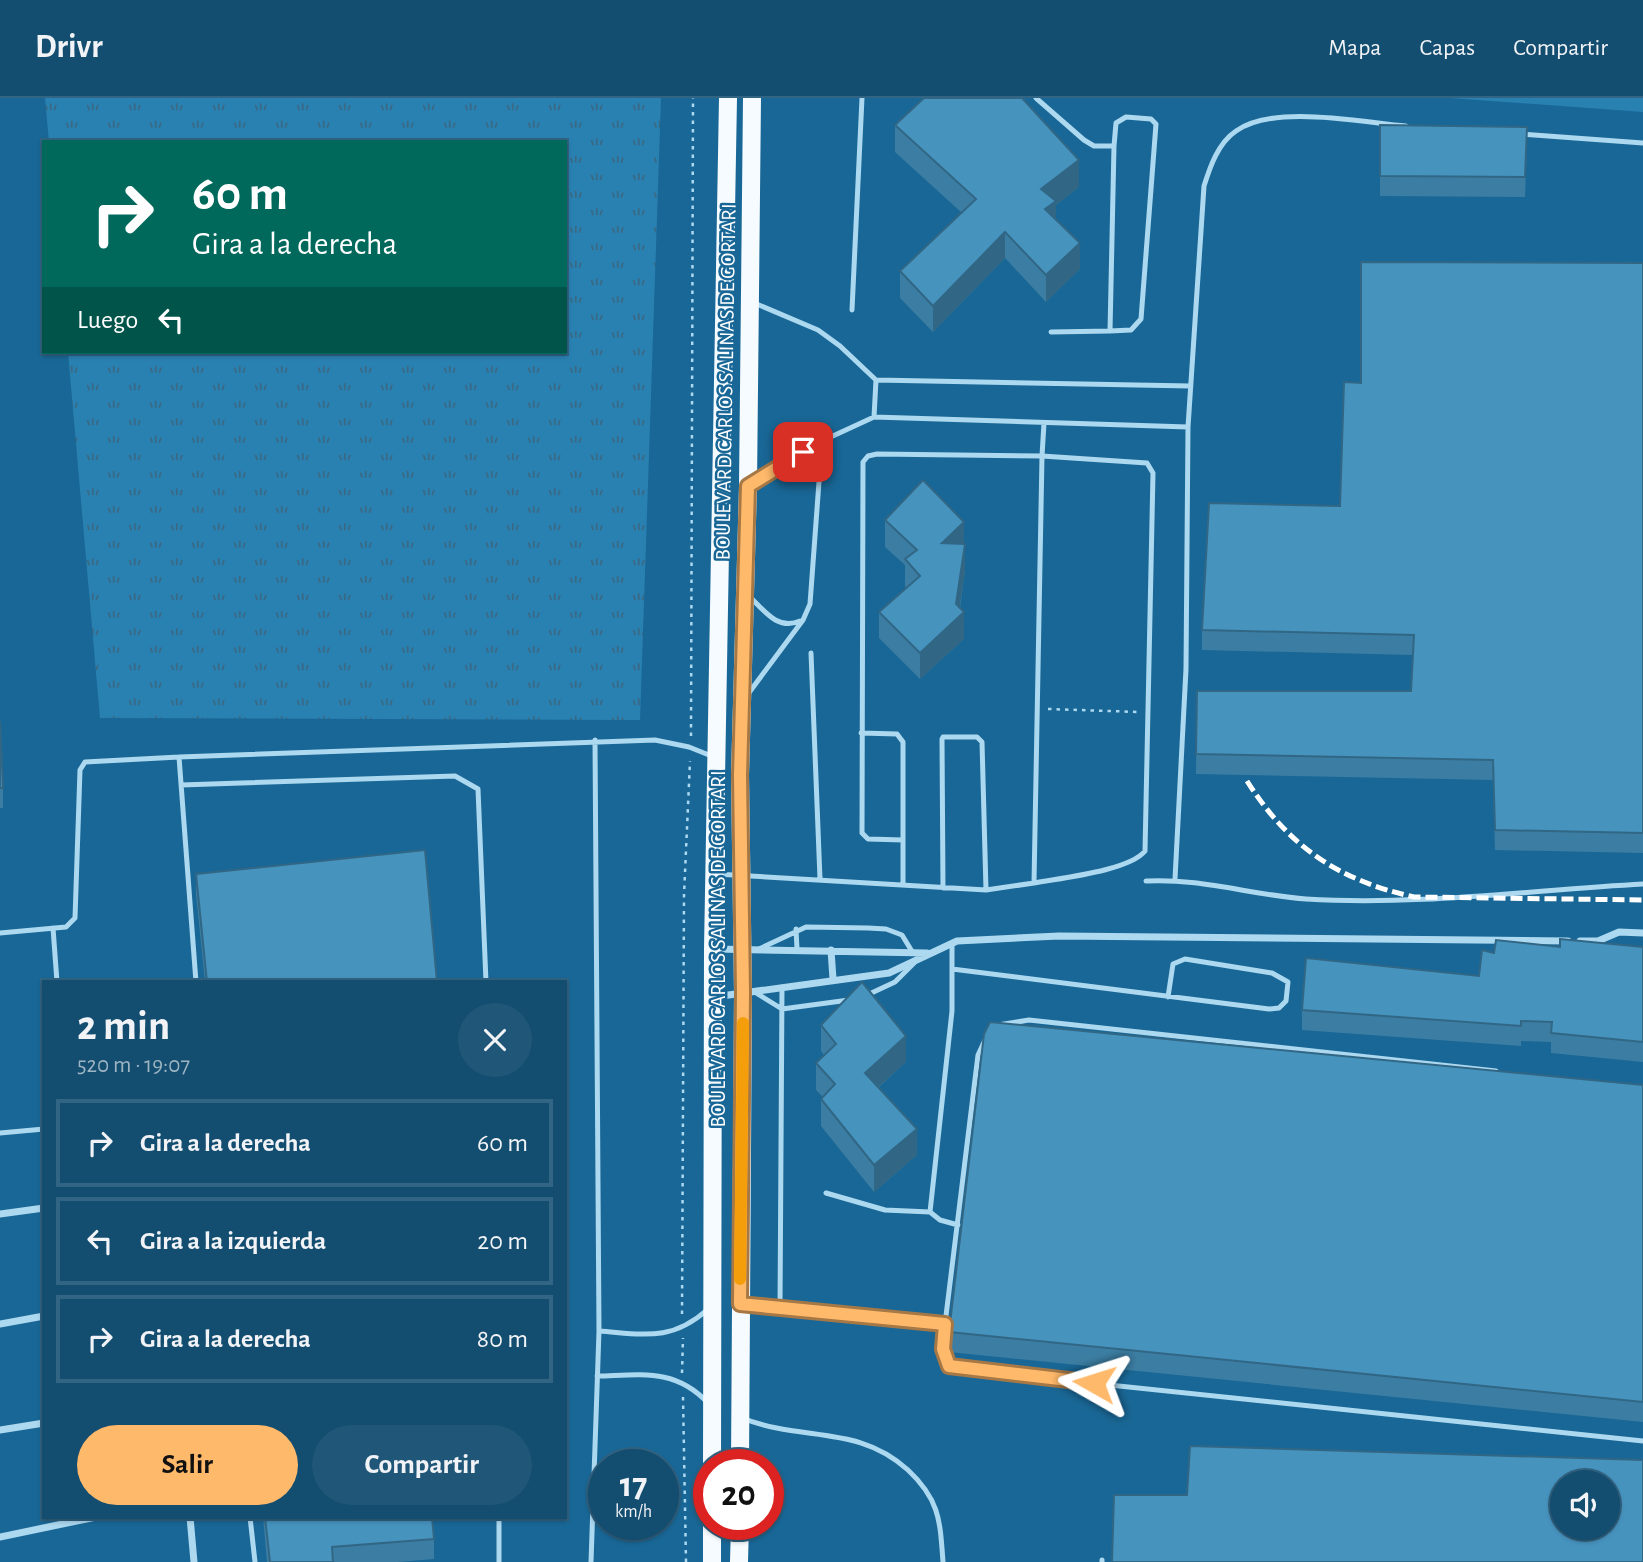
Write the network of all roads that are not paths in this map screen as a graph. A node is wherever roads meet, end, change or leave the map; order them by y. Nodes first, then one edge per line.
1 (728, 98) edge
2 (752, 98) edge
3 (862, 98) edge
4 (1036, 98) edge
5 (1412, 126) edge
6 (1507, 133) edge
7 (1643, 143) edge
8 (1114, 146) junction
9 (751, 302) junction
10 (852, 310) dead end
11 (1110, 331) junction
12 (1051, 332) dead end
13 (876, 380) junction
14 (1190, 386) junction
15 (874, 417) junction
16 (1044, 423) junction
17 (1188, 426) junction
18 (822, 441) junction
19 (1042, 456) junction
20 (748, 486) junction
21 (746, 592) junction
22 (803, 620) junction
23 (811, 653) dead end
24 (743, 701) junction
25 (861, 733) junction
26 (595, 740) junction
27 (179, 757) junction
28 (715, 758) junction
29 (181, 785) junction
30 (903, 841) junction
31 (716, 874) junction
32 (743, 876) junction
33 (820, 879) junction
34 (1175, 879) junction
35 (1146, 881) dead end
36 (1034, 883) junction
37 (1643, 884) edge
38 (903, 885) junction
39 (943, 888) junction
40 (986, 890) junction
41 (53, 928) junction
42 (796, 929) junction
43 (0, 933) edge
44 (1643, 933) edge
45 (1598, 942) junction
46 (952, 943) junction
47 (1606, 947) edge
48 (751, 948) junction
49 (713, 949) junction
50 (797, 949) junction
51 (831, 950) junction
52 (913, 952) junction
53 (927, 953) junction
54 (914, 963) junction
55 (952, 969) junction
56 (832, 979) junction
57 (57, 980) edge
58 (196, 980) edge
59 (486, 980) edge
60 (782, 987) junction
61 (748, 992) junction
62 (1168, 997) junction
63 (714, 998) junction
64 (782, 1009) junction
65 (1511, 1073) edge
66 (42, 1129) edge
67 (0, 1133) edge
68 (826, 1194) dead end
69 (42, 1208) edge
70 (930, 1212) junction
71 (0, 1213) edge
72 (958, 1225) junction
73 (740, 1304) junction
74 (712, 1306) junction
75 (780, 1308) junction
76 (42, 1316) edge
77 (0, 1324) edge
78 (945, 1324) junction
79 (599, 1331) junction
80 (597, 1376) junction
81 (712, 1408) junction
82 (741, 1417) junction
83 (42, 1423) edge
84 (0, 1430) edge
85 (1643, 1441) edge
86 (712, 1449) edge
87 (740, 1449) edge
88 (86, 1519) edge
89 (190, 1519) edge
90 (250, 1519) edge
91 (499, 1519) edge
92 (0, 1536) edge
93 (712, 1540) edge
94 (740, 1540) edge
95 (194, 1562) edge
96 (255, 1562) edge
97 (499, 1562) edge
98 (591, 1562) edge
99 (712, 1562) edge
100 (739, 1562) edge
101 (943, 1562) edge

1 - 28 main road, BOULEVARD CARLOS SALINAS DE GORTARI
2 - 9 main road, BOULEVARD CARLOS SALINAS DE GORTARI
3 - 10 lane
4 - 8 lane
5 - 14 lane
6 - 7 lane
8 - 11 lane
8 - 11 lane
9 - 13 lane
9 - 20 main road, BOULEVARD CARLOS SALINAS DE GORTARI
11 - 12 lane
13 - 14 lane
13 - 15 lane
14 - 17 lane
15 - 16 lane
15 - 18 lane
16 - 17 lane
16 - 19 lane
17 - 34 lane
18 - 20 lane
18 - 22 lane
19 - 25 lane
19 - 36 lane
19 - 36 lane
20 - 21 main road, BOULEVARD CARLOS SALINAS DE GORTARI
21 - 22 lane
21 - 24 main road, BOULEVARD CARLOS SALINAS DE GORTARI
22 - 24 lane
23 - 33 lane
24 - 32 main road, BOULEVARD CARLOS SALINAS DE GORTARI
25 - 30 lane
25 - 30 lane
26 - 27 lane
26 - 28 lane
26 - 79 lane
27 - 29 lane
27 - 41 lane
28 - 31 main road, BOULEVARD CARLOS SALINAS DE GORTARI
29 - 58 lane
29 - 59 lane
30 - 38 lane
31 - 32 lane
31 - 49 main road, BOULEVARD CARLOS SALINAS DE GORTARI
32 - 33 lane
32 - 48 main road, BOULEVARD CARLOS SALINAS DE GORTARI
33 - 38 lane
34 - 35 lane
34 - 37 lane
36 - 40 lane
38 - 39 lane
39 - 40 lane
39 - 40 lane
41 - 43 lane
41 - 57 lane
42 - 48 lane
42 - 50 lane
42 - 52 lane
44 - 45 street
45 - 46 street
45 - 47 street
46 - 53 street
46 - 55 lane
48 - 49 street
48 - 50 street
48 - 61 main road, BOULEVARD CARLOS SALINAS DE GORTARI
49 - 63 main road, BOULEVARD CARLOS SALINAS DE GORTARI
50 - 51 street
51 - 52 street
51 - 56 street
52 - 53 street
52 - 54 lane
53 - 54 street
54 - 56 street
54 - 64 lane
55 - 62 lane
55 - 70 lane
56 - 60 street
60 - 61 street
60 - 64 lane
61 - 63 street
61 - 64 lane
61 - 73 main road, BOULEVARD CARLOS SALINAS DE GORTARI
62 - 62 lane
63 - 74 main road, BOULEVARD CARLOS SALINAS DE GORTARI
64 - 75 lane
65 - 72 lane
66 - 67 lane
68 - 70 lane
69 - 71 street
70 - 72 lane
72 - 78 lane
73 - 75 lane
73 - 82 main road, BOULEVARD CARLOS SALINAS DE GORTARI
74 - 79 lane
74 - 81 main road, BOULEVARD CARLOS SALINAS DE GORTARI
75 - 78 lane
76 - 77 street
78 - 85 lane
79 - 80 lane
80 - 81 lane
80 - 98 lane
81 - 86 main road, BOULEVARD CARLOS SALINAS DE GORTARI
82 - 87 main road, BOULEVARD CARLOS SALINAS DE GORTARI
82 - 101 lane
83 - 84 street
88 - 92 street
89 - 95 street
90 - 96 lane
91 - 97 lane
93 - 99 main road
94 - 100 main road

